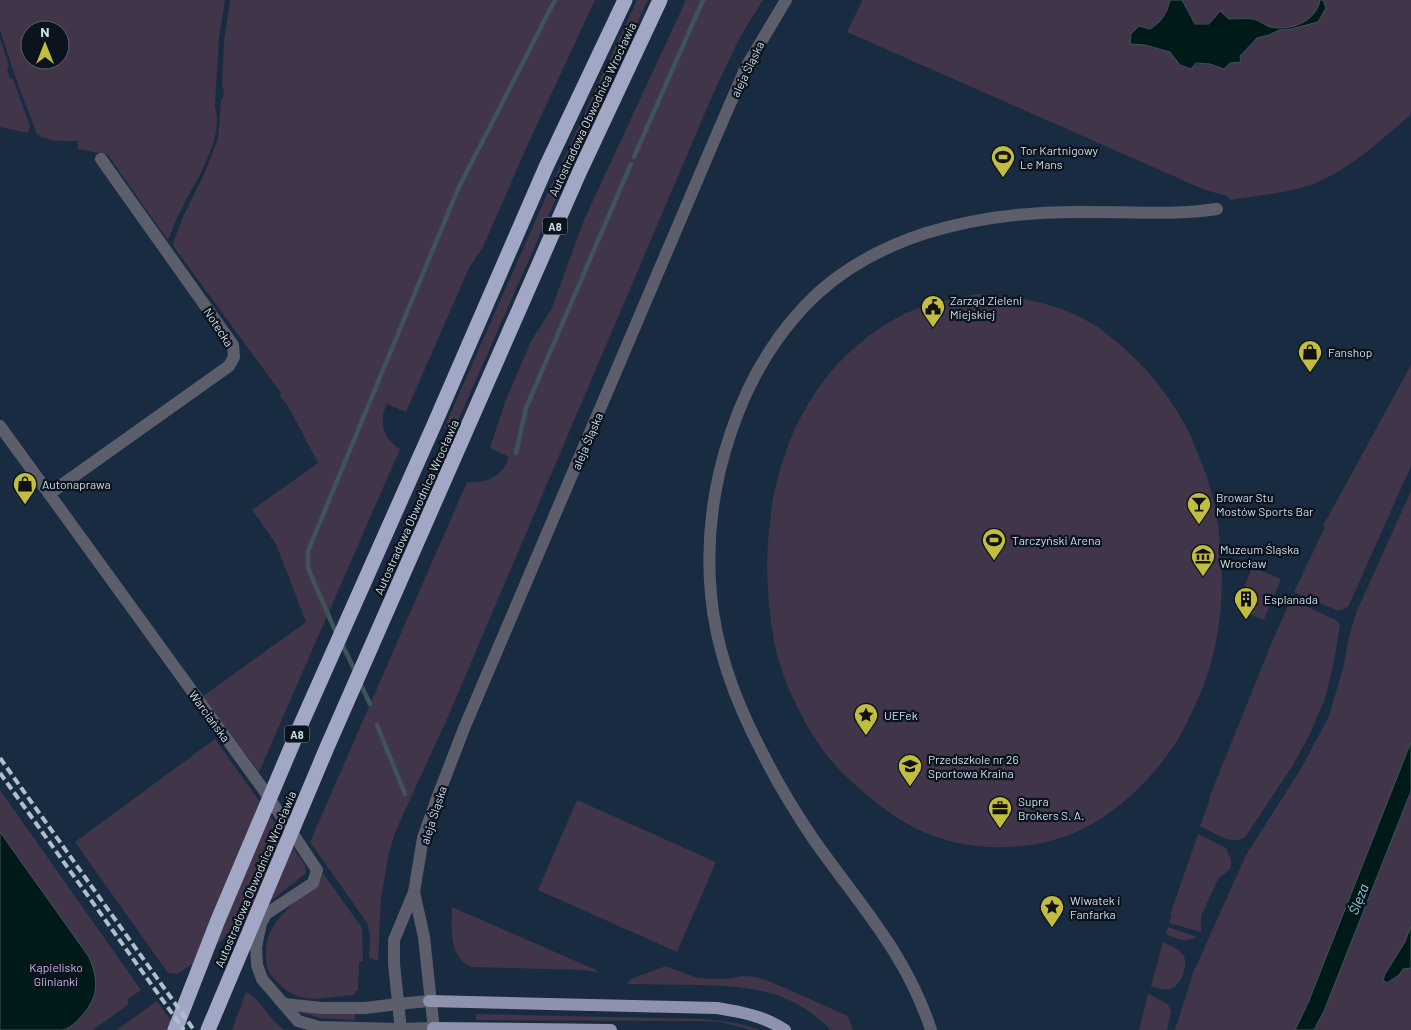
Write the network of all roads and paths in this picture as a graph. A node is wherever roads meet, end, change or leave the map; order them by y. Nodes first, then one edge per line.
1 (625, 0) edge
2 (660, 0) edge
3 (786, 0) edge
4 (101, 159) dead end
5 (1217, 209) dead end
6 (0, 426) edge
7 (49, 494) junction
8 (414, 892) junction
9 (429, 1002) junction
10 (284, 1004) junction
11 (398, 1004) junction
12 (400, 1029) edge
13 (433, 1029) edge
14 (506, 1029) edge
15 (174, 1030) edge
16 (208, 1030) edge
17 (611, 1030) edge
18 (785, 1030) edge
19 (931, 1030) edge

1 - 15 highway, Autostradowa Obwodnica Wrocławia / A8
2 - 16 highway, Autostradowa Obwodnica Wrocławia / A8
3 - 8 street, aleja Śląska
4 - 7 street, Notecka
5 - 19 street
6 - 7 street, Warciańska
7 - 10 street, Warciańska
8 - 9 street, aleja Śląska
8 - 11 street, aleja Śląska
9 - 11 street
9 - 13 street, aleja Śląska
9 - 18 main road
10 - 11 street
10 - 12 street, Warciańska
11 - 12 street, aleja Śląska
12 - 13 street, Warciańska
13 - 14 main road
14 - 17 main road

